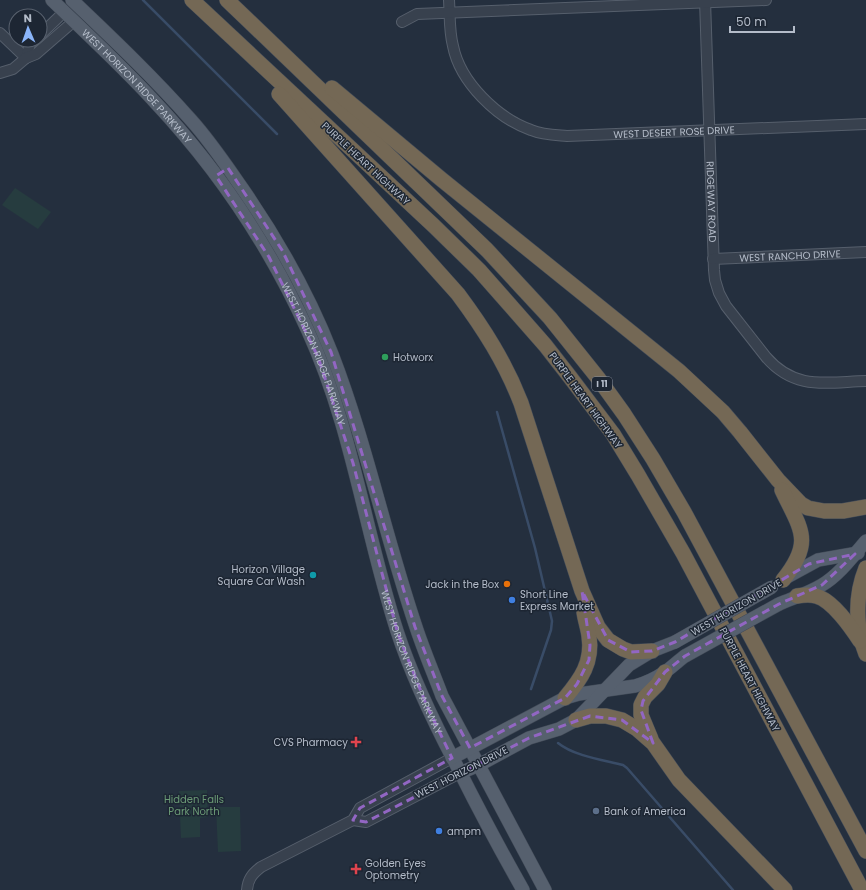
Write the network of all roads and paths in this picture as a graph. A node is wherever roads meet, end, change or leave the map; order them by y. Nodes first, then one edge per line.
1 (52, 0) edge
2 (72, 0) edge
3 (192, 0) edge
4 (228, 0) edge
5 (449, 0) edge
6 (766, 0) edge
7 (705, 1) edge
8 (450, 12) junction
9 (69, 17) junction
10 (402, 22) dead end
11 (48, 30) edge
12 (0, 33) edge
13 (234, 40) junction
14 (29, 48) edge
15 (26, 58) junction
16 (133, 58) junction
17 (0, 73) edge
18 (866, 124) edge
19 (709, 130) junction
20 (225, 164) junction
21 (213, 172) junction
22 (866, 252) edge
23 (713, 259) junction
24 (284, 284) junction
25 (314, 314) junction
26 (866, 381) edge
27 (345, 414) junction
28 (778, 480) junction
29 (866, 507) edge
30 (390, 540) junction
31 (866, 541) edge
32 (373, 545) junction
33 (861, 553) edge
34 (866, 568) edge
35 (778, 583) junction
36 (582, 591) junction
37 (797, 596) junction
38 (864, 650) edge
39 (652, 651) junction
40 (664, 672) junction
41 (606, 690) junction
42 (565, 698) junction
43 (576, 720) junction
44 (653, 743) junction
45 (470, 748) junction
46 (452, 758) junction
47 (479, 765) junction
48 (460, 773) junction
49 (353, 820) junction
50 (866, 851) edge
51 (247, 890) edge
52 (523, 890) edge
53 (545, 890) edge
54 (785, 890) edge
55 (862, 890) edge

1 - 9 main road, WEST HORIZON RIDGE PARKWAY
2 - 16 main road, WEST HORIZON RIDGE PARKWAY
3 - 13 highway, PURPLE HEART HIGHWAY / I 11
4 - 28 highway
4 - 50 highway, PURPLE HEART HIGHWAY / I 11
5 - 8 street, WEST DESERT ROSE DRIVE
6 - 7 street
7 - 8 street
7 - 19 street, RIDGEWAY ROAD
8 - 10 street
8 - 19 street, WEST DESERT ROSE DRIVE
9 - 11 street
9 - 15 street
9 - 16 main road
9 - 21 main road, WEST HORIZON RIDGE PARKWAY
12 - 15 street
13 - 36 highway
13 - 55 highway, PURPLE HEART HIGHWAY / I 11
14 - 15 street
15 - 17 street
16 - 20 main road, WEST HORIZON RIDGE PARKWAY
18 - 19 street, WEST DESERT ROSE DRIVE
19 - 23 street, RIDGEWAY ROAD
20 - 21 main road
20 - 25 main road, WEST HORIZON RIDGE PARKWAY
21 - 24 main road, WEST HORIZON RIDGE PARKWAY
22 - 23 street, WEST RANCHO DRIVE
23 - 26 street, RIDGEWAY ROAD
24 - 25 main road
24 - 27 main road, WEST HORIZON RIDGE PARKWAY
25 - 27 main road, WEST HORIZON RIDGE PARKWAY
27 - 30 main road, WEST HORIZON RIDGE PARKWAY
27 - 32 main road, WEST HORIZON RIDGE PARKWAY
28 - 29 highway
28 - 35 highway
30 - 32 main road
30 - 45 main road, WEST HORIZON RIDGE PARKWAY
31 - 33 main road, WEST HORIZON DRIVE
32 - 46 main road, WEST HORIZON RIDGE PARKWAY
33 - 35 main road, WEST HORIZON DRIVE
33 - 37 main road, WEST HORIZON DRIVE
34 - 38 highway
35 - 39 main road, WEST HORIZON DRIVE, bridge
36 - 39 highway
36 - 42 highway
37 - 38 highway
37 - 40 main road, WEST HORIZON DRIVE, bridge
39 - 41 main road, WEST HORIZON DRIVE
40 - 41 main road, WEST HORIZON DRIVE
40 - 44 highway
41 - 42 main road, WEST HORIZON DRIVE
41 - 43 main road, WEST HORIZON DRIVE
42 - 45 main road, WEST HORIZON DRIVE
43 - 44 highway
43 - 47 main road, WEST HORIZON DRIVE
44 - 54 highway
45 - 46 main road, WEST HORIZON DRIVE
45 - 47 main road, WEST HORIZON RIDGE PARKWAY
46 - 48 main road, WEST HORIZON RIDGE PARKWAY
46 - 49 street, WEST HORIZON DRIVE
47 - 48 main road, WEST HORIZON DRIVE
47 - 53 main road, WEST HORIZON RIDGE PARKWAY
48 - 49 street, WEST HORIZON DRIVE
48 - 52 main road, WEST HORIZON RIDGE PARKWAY
49 - 51 street, WEST HORIZON DRIVE

